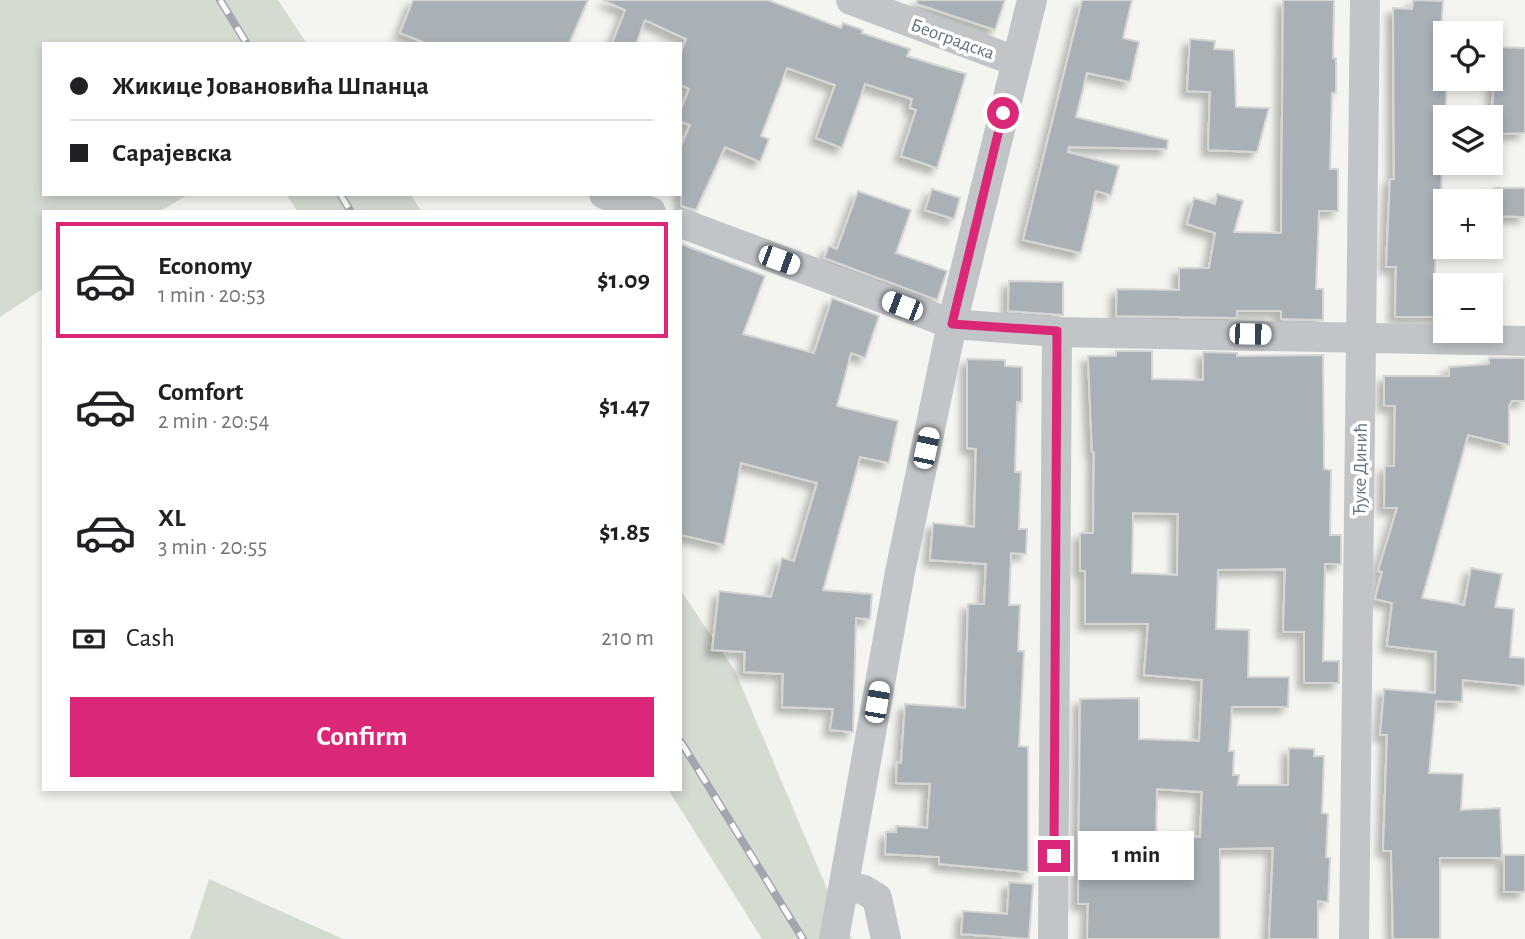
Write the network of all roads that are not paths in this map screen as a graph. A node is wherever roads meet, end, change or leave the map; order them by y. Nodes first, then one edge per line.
1 (851, 0) edge
2 (1032, 0) edge
3 (1365, 0) edge
4 (1015, 61) junction
5 (609, 196) edge
6 (646, 210) edge
7 (682, 223) edge
8 (952, 324) junction
9 (1057, 331) junction
10 (1360, 335) junction
11 (1525, 341) edge
12 (845, 885) junction
13 (834, 939) edge
14 (886, 939) edge
15 (1053, 939) edge
16 (1354, 939) edge

1 - 4 street, Београдска
2 - 4 street
3 - 10 street, Ђуке Динић
4 - 8 street
5 - 6 street
7 - 8 street
8 - 9 street
8 - 12 street
9 - 10 street
9 - 15 street
10 - 11 street
10 - 16 street, Ђуке Динић
12 - 13 street
12 - 14 street

